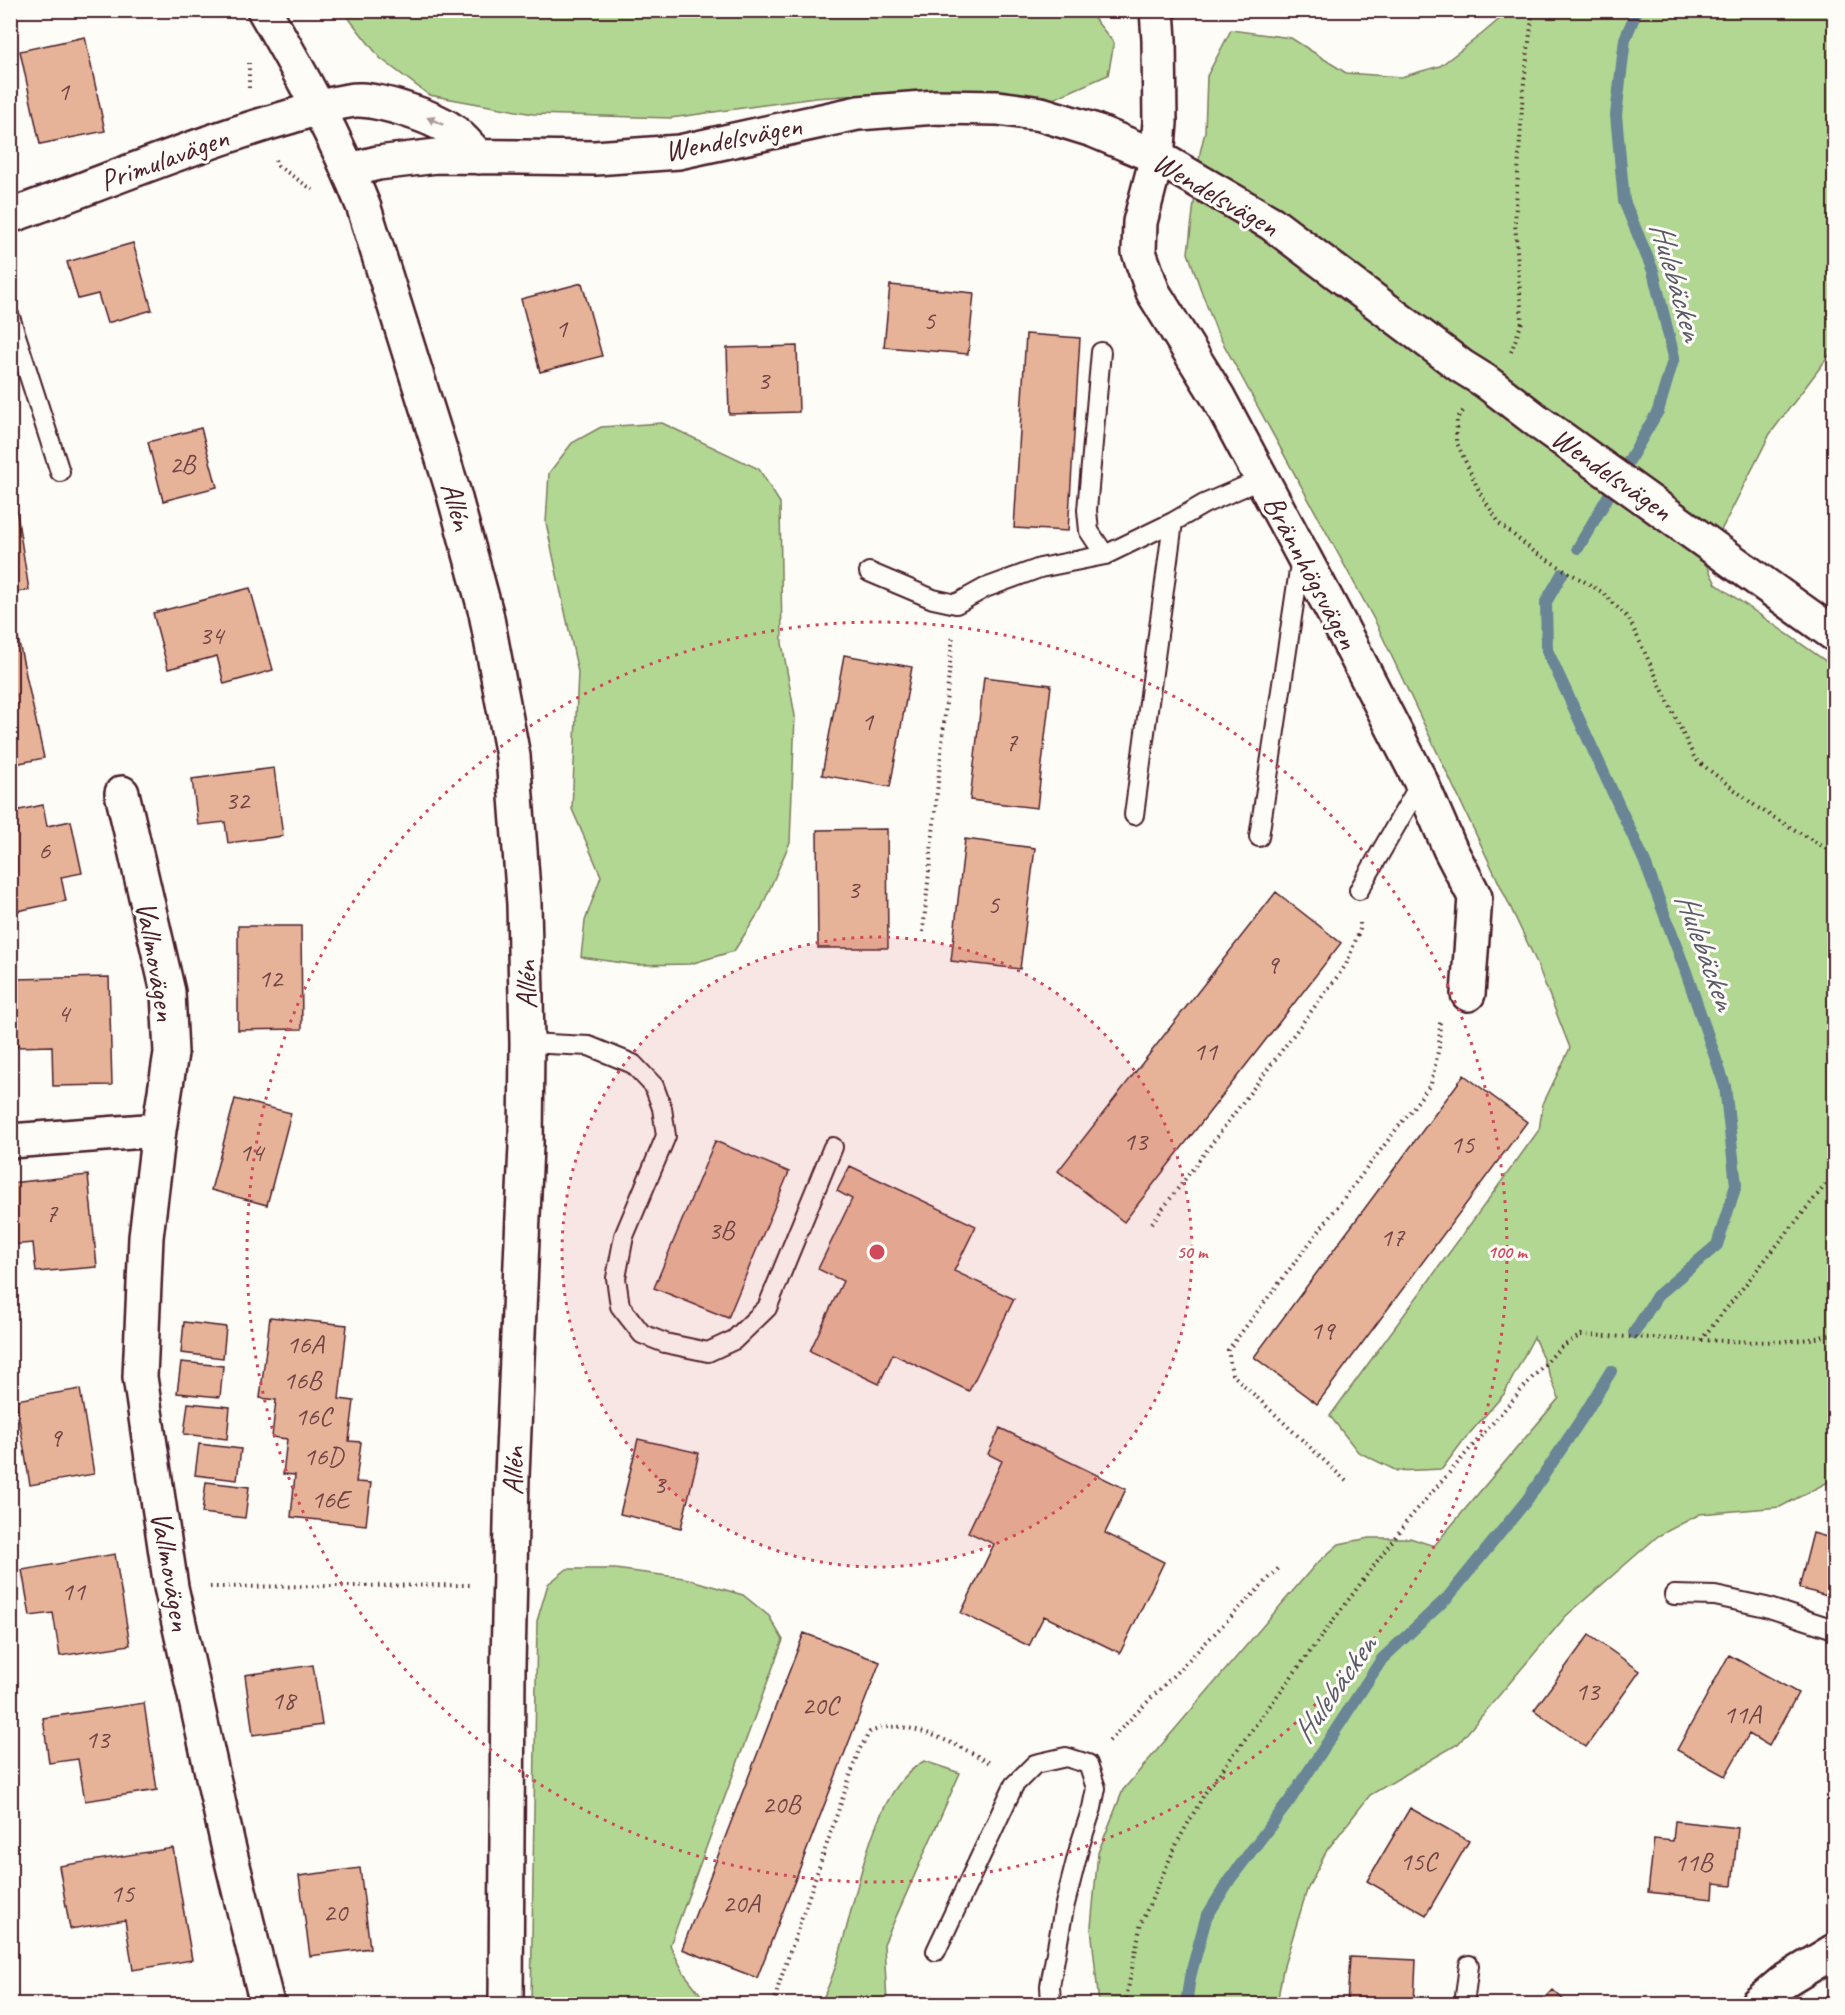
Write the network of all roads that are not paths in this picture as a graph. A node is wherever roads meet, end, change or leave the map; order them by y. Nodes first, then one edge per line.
1 (264, 10) edge
2 (1157, 10) edge
3 (320, 108) junction
4 (479, 157) junction
5 (1157, 157) junction
6 (350, 170) junction
7 (10, 216) edge
8 (10, 317) edge
9 (1101, 351) dead end
10 (60, 472) dead end
11 (1262, 479) junction
12 (1173, 522) junction
13 (1301, 554) junction
14 (1105, 555) junction
15 (869, 572) dead end
16 (1834, 634) edge
17 (1421, 782) junction
18 (122, 793) dead end
19 (1134, 815) dead end
20 (1259, 837) dead end
21 (1359, 890) road end
22 (1468, 994) road end
23 (527, 1042) junction
24 (159, 1130) junction
25 (10, 1141) edge
26 (833, 1147) dead end
27 (1674, 1595) dead end
28 (1834, 1629) edge
29 (936, 1951) dead end
30 (1834, 1951) edge
31 (1469, 1965) dead end
32 (267, 2004) edge
33 (506, 2004) edge
34 (1051, 2004) edge
35 (1464, 2004) edge
36 (1757, 2004) edge

1 - 3 street, Allén
2 - 5 street, Brännhögsvägen
4 -> 3 street
3 - 6 street, Allén
3 - 7 street, Primulavägen
4 - 5 street, Wendelsvägen
4 - 6 street, Wendelsvägen
5 - 11 street, Brännhögsvägen
5 - 16 street, Wendelsvägen
6 - 23 street, Allén
8 - 10 lane
9 - 14 lane
11 - 12 lane
11 - 13 street, Brännhögsvägen
12 - 14 lane
12 - 19 lane
13 - 17 street, Brännhögsvägen
13 - 20 lane
14 - 15 lane
17 - 21 lane
17 - 22 street, Brännhögsvägen
18 - 24 street, Vallmovägen
23 - 26 lane
23 - 33 street, Allén
24 - 25 street
24 - 32 street, Vallmovägen
27 - 28 lane
29 - 34 lane
30 - 36 street
31 - 35 lane

